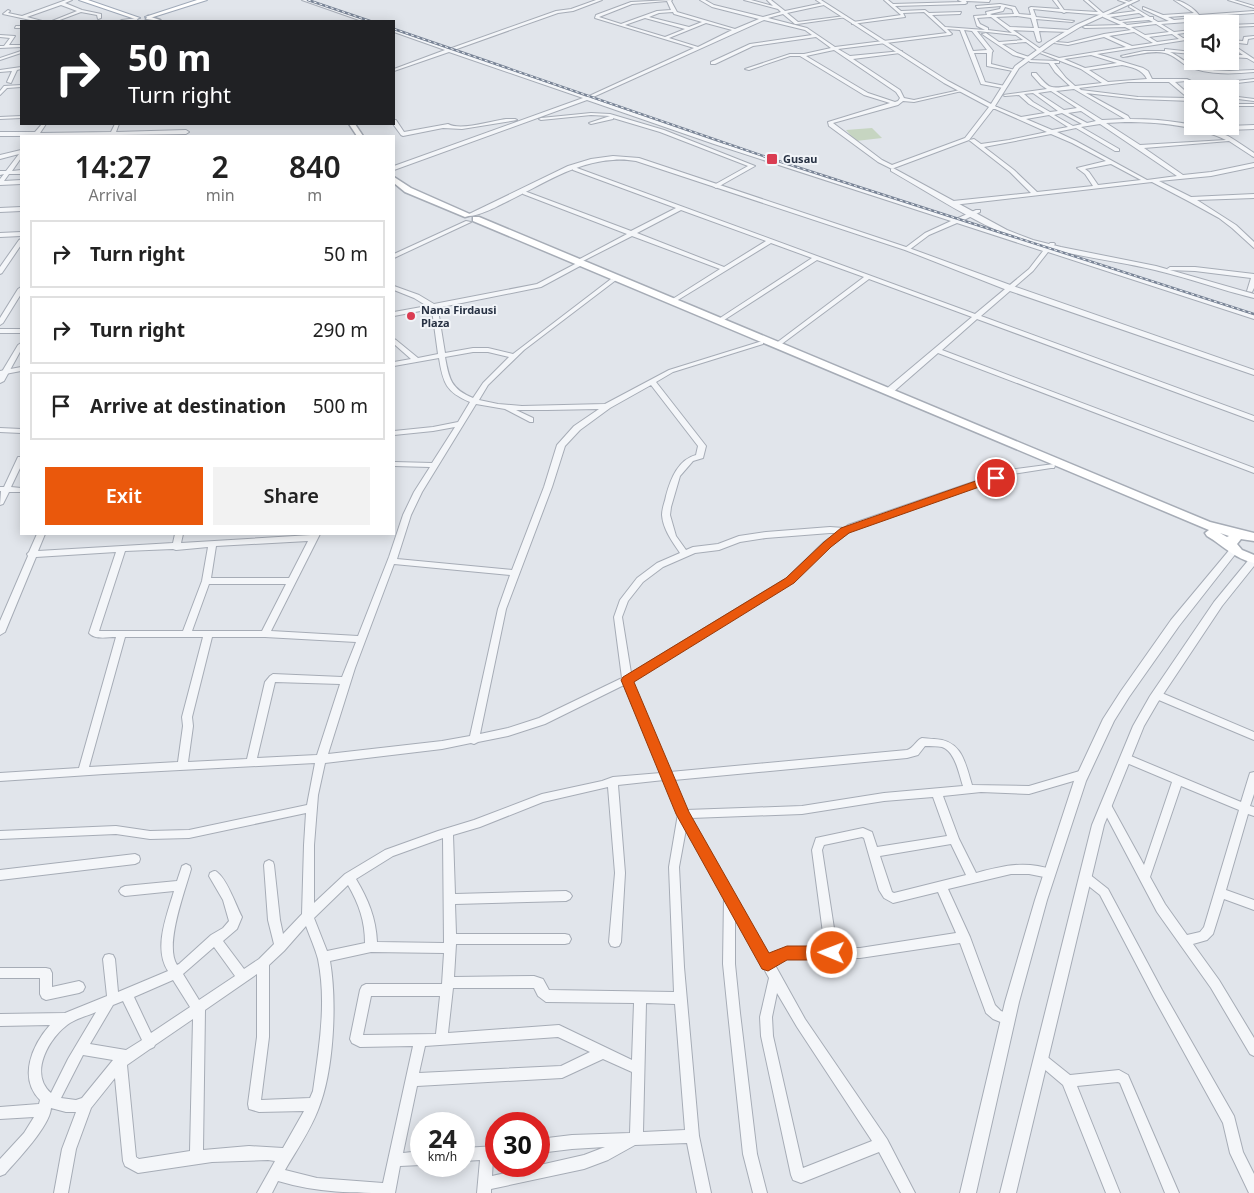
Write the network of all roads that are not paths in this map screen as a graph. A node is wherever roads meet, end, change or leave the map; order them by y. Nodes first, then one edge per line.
1 (70, 0) edge
2 (82, 0) edge
3 (89, 0) edge
4 (204, 0) edge
5 (304, 0) edge
6 (600, 0) edge
7 (669, 0) edge
8 (702, 0) edge
9 (746, 0) edge
10 (769, 0) edge
11 (818, 0) edge
12 (886, 0) edge
13 (1055, 0) edge
14 (1086, 0) edge
15 (1120, 0) edge
16 (1143, 0) edge
17 (1176, 0) edge
18 (1230, 0) edge
19 (961, 1) edge
20 (61, 3) junction
21 (1133, 3) edge
22 (823, 4) junction
23 (952, 4) junction
24 (891, 5) junction
25 (978, 7) dead end
26 (1003, 7) junction
27 (1254, 7) edge
28 (780, 10) junction
29 (1062, 10) junction
30 (8, 11) dead end
31 (81, 11) junction
32 (673, 11) junction
33 (900, 12) junction
34 (1141, 12) junction
35 (1254, 12) edge
36 (960, 13) junction
37 (928, 14) junction
38 (1104, 15) junction
39 (1195, 15) edge
40 (1231, 15) edge
41 (1018, 16) junction
42 (1163, 16) junction
43 (354, 17) joint
44 (646, 17) junction
45 (845, 17) junction
46 (1254, 17) edge
47 (23, 18) junction
48 (99, 18) dead end
49 (1152, 18) junction
50 (1184, 18) edge
51 (1239, 18) edge
52 (143, 19) edge
53 (765, 19) junction
54 (995, 19) junction
55 (1035, 19) junction
56 (34, 20) edge
57 (57, 20) edge
58 (361, 20) edge
59 (706, 21) junction
60 (1010, 21) dead end
61 (1072, 21) junction
62 (1117, 21) junction
63 (1184, 21) edge
64 (978, 22) junction
65 (1020, 22) dead end
66 (1175, 22) junction
67 (797, 23) junction
68 (854, 23) junction
69 (1160, 24) junction
70 (621, 25) junction
71 (791, 25) junction
72 (1126, 26) junction
73 (1239, 26) edge
74 (1254, 26) edge
75 (1081, 27) junction
76 (1184, 27) edge
77 (688, 28) junction
78 (944, 28) junction
79 (961, 28) junction
80 (1007, 28) junction
81 (1037, 29) junction
82 (1167, 29) junction
83 (736, 30) junction
84 (974, 30) junction
85 (395, 31) edge
86 (981, 31) junction
87 (1070, 31) junction
88 (1135, 31) junction
89 (987, 32) junction
90 (1184, 32) edge
91 (1017, 34) junction
92 (1174, 34) junction
93 (1104, 35) junction
94 (1143, 35) junction
95 (0, 36) edge
96 (816, 36) junction
97 (1254, 36) edge
98 (666, 38) junction
99 (1091, 38) junction
100 (1111, 38) junction
101 (1183, 39) joint
102 (1176, 40) junction
103 (1026, 41) junction
104 (1039, 41) junction
105 (884, 42) junction
106 (1056, 42) junction
107 (998, 43) junction
108 (1050, 43) junction
109 (1100, 43) dead end
110 (1155, 43) junction
111 (1239, 43) edge
112 (988, 44) junction
113 (20, 46) edge
114 (1107, 46) dead end
115 (1184, 46) edge
116 (2, 47) edge
117 (1130, 47) junction
118 (698, 48) junction
119 (835, 48) junction
120 (1114, 49) junction
121 (1239, 50) edge
122 (449, 51) junction
123 (991, 51) junction
124 (1041, 51) junction
125 (20, 52) edge
126 (900, 52) junction
127 (971, 52) junction
128 (1168, 52) junction
129 (1184, 52) edge
130 (1090, 53) junction
131 (14, 55) junction
132 (802, 55) junction
133 (20, 56) edge
134 (1123, 56) junction
135 (1239, 56) edge
136 (1248, 57) junction
137 (848, 58) junction
138 (0, 59) edge
139 (1028, 60) junction
140 (1061, 60) junction
141 (1254, 61) edge
142 (1051, 62) junction
143 (713, 63) dead end
144 (1120, 64) junction
145 (1135, 67) junction
146 (20, 68) edge
147 (0, 69) edge
148 (12, 69) junction
149 (747, 69) dead end
150 (1084, 69) junction
151 (395, 70) edge
152 (1013, 70) junction
153 (1254, 71) edge
154 (1034, 74) dead end
155 (20, 75) edge
156 (12, 76) junction
157 (1184, 80) edge
158 (1254, 80) edge
159 (1150, 81) junction
160 (1171, 81) junction
161 (9, 82) dead end
162 (1239, 82) edge
163 (1108, 84) junction
164 (20, 86) edge
165 (1004, 87) junction
166 (1051, 89) junction
167 (1079, 89) junction
168 (960, 91) junction
169 (1034, 92) junction
170 (1184, 93) edge
171 (0, 94) edge
172 (1020, 94) junction
173 (1005, 95) junction
174 (1239, 98) edge
175 (586, 99) junction
176 (902, 99) junction
177 (1184, 100) edge
178 (1254, 100) edge
179 (896, 104) junction
180 (1239, 105) edge
181 (1254, 105) edge
182 (993, 107) junction
183 (1083, 110) junction
184 (1063, 112) junction
185 (1049, 113) junction
186 (20, 117) edge
187 (0, 118) edge
188 (621, 118) junction
189 (1021, 118) junction
190 (524, 121) junction
191 (1127, 121) junction
192 (395, 122) edge
193 (1104, 122) junction
194 (591, 123) dead end
195 (485, 124) junction
196 (1086, 124) junction
197 (80, 125) dead end
198 (117, 125) edge
199 (1074, 127) junction
200 (1239, 127) edge
201 (1254, 127) edge
202 (495, 130) junction
203 (1051, 132) junction
204 (0, 134) edge
205 (80, 134) junction
206 (113, 134) junction
207 (186, 134) edge
208 (36, 135) edge
209 (140, 135) edge
210 (1230, 135) edge
211 (972, 140) junction
212 (1229, 141) junction
213 (980, 146) junction
214 (1140, 147) junction
215 (1117, 150) dead end
216 (20, 153) edge
217 (20, 154) edge
218 (1254, 155) edge
219 (0, 157) edge
220 (1112, 162) junction
221 (1254, 165) edge
222 (656, 166) junction
223 (395, 168) edge
224 (893, 168) junction
225 (575, 169) junction
226 (903, 169) junction
227 (8, 172) junction
228 (20, 172) edge
229 (0, 173) edge
230 (1182, 177) junction
231 (395, 180) edge
232 (1145, 180) junction
233 (1152, 180) junction
234 (20, 182) edge
235 (0, 183) edge
236 (395, 186) edge
237 (716, 186) junction
238 (1096, 186) junction
239 (525, 193) junction
240 (1035, 193) junction
241 (1253, 197) edge
242 (978, 199) junction
243 (1188, 199) junction
244 (961, 205) junction
245 (680, 208) junction
246 (20, 209) edge
247 (0, 210) edge
248 (975, 213) junction
249 (469, 218) junction
250 (958, 220) junction
251 (20, 234) edge
252 (631, 234) junction
253 (1254, 234) edge
254 (0, 235) edge
255 (1245, 235) junction
256 (770, 241) junction
257 (1254, 241) edge
258 (20, 242) edge
259 (1254, 246) edge
260 (1050, 247) junction
261 (908, 250) junction
262 (395, 254) edge
263 (817, 258) junction
264 (578, 264) junction
265 (725, 269) junction
266 (1170, 269) junction
267 (0, 272) edge
268 (868, 277) junction
269 (1254, 277) edge
270 (612, 280) junction
271 (395, 288) edge
272 (1008, 290) junction
273 (20, 291) edge
274 (1253, 293) edge
275 (673, 301) junction
276 (433, 306) junction
277 (395, 314) edge
278 (976, 317) junction
279 (1254, 317) edge
280 (719, 321) junction
281 (0, 323) edge
282 (0, 331) edge
283 (20, 331) edge
284 (395, 342) edge
285 (761, 342) junction
286 (777, 345) junction
287 (20, 346) edge
288 (395, 349) edge
289 (404, 349) junction
290 (937, 350) junction
291 (443, 354) junction
292 (513, 356) junction
293 (417, 360) junction
294 (395, 364) edge
295 (20, 368) edge
296 (3, 371) edge
297 (1254, 373) edge
298 (1254, 378) edge
299 (651, 381) junction
300 (0, 382) edge
301 (888, 392) junction
302 (473, 401) junction
303 (607, 406) junction
304 (500, 407) junction
305 (1254, 419) edge
306 (530, 420) dead end
307 (459, 424) junction
308 (0, 430) edge
309 (20, 431) edge
310 (395, 433) edge
311 (20, 461) edge
312 (395, 464) edge
313 (435, 464) junction
314 (1051, 466) junction
315 (1254, 471) edge
316 (3, 489) edge
317 (20, 490) edge
318 (0, 502) edge
319 (845, 531) junction
320 (40, 535) edge
321 (179, 535) edge
322 (1249, 535) edge
323 (315, 536) edge
324 (212, 545) junction
325 (176, 547) junction
326 (1233, 548) junction
327 (121, 551) junction
328 (31, 554) junction
329 (685, 554) junction
330 (1254, 559) edge
331 (391, 562) junction
332 (515, 573) junction
333 (206, 581) junction
334 (292, 582) junction
335 (0, 632) edge
336 (265, 634) junction
337 (186, 635) junction
338 (208, 635) junction
339 (121, 636) junction
340 (361, 639) junction
341 (627, 680) junction
342 (345, 681) junction
343 (1156, 695) junction
344 (1254, 736) edge
345 (474, 740) junction
346 (1126, 758) junction
347 (321, 759) junction
348 (251, 762) junction
349 (182, 766) junction
350 (83, 771) junction
351 (665, 771) junction
352 (1083, 774) junction
353 (1254, 776) edge
354 (0, 777) edge
355 (1178, 780) junction
356 (613, 781) junction
357 (969, 789) junction
358 (937, 793) junction
359 (1106, 806) junction
360 (1249, 810) edge
361 (311, 812) junction
362 (683, 814) junction
363 (448, 832) junction
364 (0, 835) edge
365 (954, 839) junction
366 (874, 852) junction
367 (135, 858) dead end
368 (269, 865) dead end
369 (186, 869) dead end
370 (1049, 873) junction
371 (0, 874) edge
372 (214, 876) dead end
373 (350, 877) junction
374 (1085, 877) junction
375 (1145, 877) junction
376 (973, 878) junction
377 (180, 886) junction
378 (941, 886) junction
379 (125, 890) dead end
380 (1220, 893) junction
381 (566, 896) dead end
382 (729, 897) junction
383 (451, 899) junction
384 (1254, 905) edge
385 (308, 917) junction
386 (964, 937) junction
387 (215, 939) junction
388 (565, 939) dead end
389 (1184, 941) junction
390 (615, 942) dead end
391 (450, 944) junction
392 (280, 946) junction
393 (371, 947) junction
394 (832, 953) junction
395 (322, 957) junction
396 (109, 959) dead end
397 (264, 963) junction
398 (768, 964) junction
399 (0, 973) edge
400 (174, 974) junction
401 (243, 977) junction
402 (775, 977) junction
403 (448, 986) junction
404 (78, 987) dead end
405 (126, 994) junction
406 (640, 997) junction
407 (680, 998) junction
408 (111, 1000) junction
409 (199, 1010) junction
410 (66, 1019) junction
411 (1008, 1019) junction
412 (0, 1020) edge
413 (420, 1040) junction
414 (441, 1040) junction
415 (150, 1043) junction
416 (81, 1049) junction
417 (1254, 1050) edge
418 (603, 1052) junction
419 (1041, 1059) junction
420 (124, 1060) junction
421 (638, 1069) junction
422 (412, 1080) junction
423 (1068, 1081) junction
424 (48, 1104) junction
425 (86, 1104) junction
426 (314, 1104) junction
427 (0, 1112) edge
428 (692, 1136) junction
429 (636, 1138) junction
430 (882, 1144) junction
431 (550, 1145) edge
432 (287, 1155) junction
433 (196, 1157) junction
434 (410, 1159) edge
435 (394, 1160) junction
436 (0, 1168) edge
437 (276, 1174) junction
438 (484, 1188) edge
439 (1254, 1189) edge
440 (388, 1191) edge
441 (701, 1192) edge
442 (61, 1193) edge
443 (264, 1193) edge
444 (760, 1193) edge
445 (908, 1193) edge
446 (968, 1193) edge
447 (1008, 1193) edge
448 (1113, 1193) edge
449 (1172, 1193) edge

1 - 20 street
2 - 52 main road
3 - 52 main road
4 - 52 main road
5 - 43 street
6 - 122 street
7 - 32 street
7 - 70 street
8 - 53 street
9 - 28 street
10 - 28 street
11 - 22 street
12 - 24 street
13 - 29 street
14 - 38 street
15 - 21 street
16 - 21 street
17 - 39 street
18 - 27 street
19 - 23 street
19 - 26 street
20 - 31 street
20 - 47 street
21 - 34 street
21 - 38 street
21 - 42 street
22 - 28 street
22 - 45 street
23 - 24 street
23 - 36 street
24 - 33 street
25 - 26 street
26 - 41 street
26 - 54 street
28 - 53 street
28 - 67 street
29 - 38 street
29 - 55 street
29 - 61 street
30 - 47 street
31 - 48 street
31 - 57 street
32 - 44 street
32 - 59 street
33 - 37 street
33 - 68 street
34 - 38 street
34 - 49 street
35 - 40 street
36 - 37 street
36 - 79 street
37 - 78 street
38 - 62 street
38 - 75 street
41 - 54 street
41 - 55 street
42 - 50 street
42 - 66 street
43 - 58 street
44 - 70 street
44 - 77 street
45 - 67 street
45 - 68 street
46 - 51 street
47 - 56 street
49 - 62 street
49 - 69 street
53 - 71 street
53 - 83 street
54 - 60 street
54 - 64 street
54 - 80 street
55 - 61 street
55 - 65 street
55 - 81 street
59 - 77 street
59 - 83 street
61 - 75 street
62 - 72 street
63 - 66 street
64 - 80 street
64 - 89 street
66 - 69 street
67 - 71 street
68 - 105 street
69 - 72 street
69 - 82 street
70 - 98 street
71 - 96 street
72 - 75 street
72 - 88 street
73 - 74 street
75 - 87 street
75 - 99 street
75 - 106 street
76 - 82 street
77 - 98 street
78 - 79 street
78 - 105 street
79 - 84 street
79 - 127 street
80 - 81 street
80 - 91 street
81 - 87 street
81 - 104 street
82 - 88 street
82 - 92 street
83 - 118 street
84 - 86 street
84 - 112 street
85 - 122 street
86 - 89 street
86 - 107 street
87 - 108 street
88 - 93 street
88 - 94 street
89 - 91 street
90 - 92 street
91 - 103 street
91 - 104 street
92 - 94 street
92 - 101 street
93 - 99 street
93 - 100 street
94 - 100 street
94 - 110 street
95 - 116 street
96 - 119 street
96 - 143 street
97 - 111 street
98 - 118 street
99 - 106 street
99 - 109 street
100 - 117 street
101 - 102 street
102 - 110 street
102 - 115 street
103 - 107 street
103 - 124 street
104 - 108 street
105 - 119 street
105 - 126 street
106 - 124 street
107 - 112 street
107 - 139 street
108 - 124 street
110 - 117 street
110 - 128 street
112 - 123 street
113 - 116 street
114 - 120 street
117 - 120 street
118 - 175 street
119 - 132 street
119 - 137 street
120 - 130 street
120 - 134 street
121 - 136 street
122 - 151 street
122 - 175 street
123 - 127 street
123 - 152 street
124 - 139 street
124 - 140 street
125 - 131 street
126 - 137 street
126 - 168 street
127 - 165 street
128 - 129 street
128 - 134 street
128 - 153 street
130 - 140 street
130 - 144 street
131 - 133 street
131 - 138 street
132 - 149 street
132 - 179 street
134 - 145 street
135 - 136 street
136 - 141 street
137 - 176 street
139 - 142 street
139 - 152 street
139 - 173 street
140 - 142 street
140 - 150 street
142 - 167 street
144 - 145 street
144 - 150 street
145 - 159 street
146 - 148 street
147 - 148 street
148 - 156 street
150 - 163 street
152 - 165 street
154 - 166 street
155 - 156 street
156 - 161 street
157 - 160 street
158 - 162 street
159 - 160 street
159 - 163 street
160 - 170 street
163 - 167 street
164 - 171 street
165 - 182 street
166 - 167 street
166 - 169 street
166 - 183 street
167 - 177 street
167 - 191 street
168 - 176 street
168 - 182 street
169 - 172 street
169 - 184 street
172 - 173 street
172 - 185 street
173 - 182 street
174 - 178 street
175 - 190 street
175 - 250 street
176 - 179 street
179 - 224 street
180 - 181 street
182 - 189 street
182 - 211 street
182 - 224 street
183 - 184 street
183 - 193 street
184 - 185 street
184 - 196 street
185 - 189 street
185 - 199 street
186 - 187 street
188 - 190 street
188 - 194 street
188 - 237 street
189 - 203 street
190 - 195 street
190 - 202 street
191 - 193 street
191 - 212 street
192 - 195 street
193 - 196 street
193 - 214 street
195 - 202 street
196 - 199 street
197 - 205 street
198 - 206 street
199 - 203 street
199 - 215 street
200 - 201 street
202 - 223 street
203 - 213 street
203 - 220 street
204 - 208 street
205 - 206 street
205 - 208 street
206 - 209 street
207 - 209 street
210 - 212 street
211 - 213 street
211 - 226 street
212 - 214 street
212 - 218 street
213 - 240 street
214 - 230 street
216 - 219 street
217 - 227 street
220 - 232 street
220 - 238 street
221 - 230 street
222 - 225 street
222 - 237 street
222 - 249 street
222 - 272 street
224 - 226 street
224 - 244 street
225 - 239 street
225 - 245 street
226 - 244 street
227 - 228 street
227 - 229 street
227 - 235 street
230 - 233 street
231 - 249 main road
232 - 233 street
232 - 238 street
233 - 243 street
234 - 235 street
236 - 249 main road
237 - 261 street
238 - 240 street
239 - 249 street
239 - 252 street
240 - 242 street
241 - 243 street
242 - 244 street
242 - 244 street
243 - 255 street
244 - 248 street
245 - 252 street
245 - 256 street
246 - 247 street
248 - 250 street
248 - 260 street
249 - 262 street
249 - 264 main road
250 - 260 street
250 - 261 street
251 - 254 street
252 - 264 street
252 - 265 street
253 - 255 street
255 - 257 street
255 - 259 street
256 - 263 street
256 - 265 street
258 - 267 street
260 - 266 street
260 - 272 street
260 - 274 street
260 - 279 street
261 - 272 street
263 - 268 street
263 - 280 street
264 - 270 main road
264 - 275 main road
264 - 276 street
265 - 275 street
266 - 269 street
266 - 274 street
268 - 278 street
268 - 286 street
269 - 274 street
270 - 285 main road
270 - 292 street
271 - 276 street
272 - 278 street
272 - 297 street
272 - 298 street
273 - 281 street
275 - 280 main road
276 - 277 street
276 - 291 street
278 - 290 street
278 - 305 street
280 - 286 main road
282 - 283 street
284 - 289 street
285 - 299 street
285 - 314 main road
286 - 301 main road
287 - 296 street
288 - 289 street
289 - 293 street
290 - 301 street
290 - 315 street
291 - 292 street
291 - 293 street
291 - 302 street
292 - 302 street
293 - 294 street
295 - 296 street
296 - 300 street
299 - 303 street
299 - 329 street
301 - 322 main road
302 - 304 street
302 - 307 street
303 - 304 street
303 - 332 street
304 - 306 street
307 - 310 street
307 - 313 street
308 - 309 street
311 - 316 street
312 - 313 street
313 - 331 street
314 - 319 street
314 - 326 main road
316 - 317 street
316 - 318 street
319 - 329 street
319 - 341 street
320 - 328 street
321 - 325 street
322 - 326 main road
323 - 324 street
323 - 334 street
324 - 325 street
324 - 333 street
325 - 327 street
326 - 330 main road
326 - 352 street
327 - 328 street
327 - 339 street
328 - 335 street
329 - 341 street
330 - 343 street
331 - 332 street
331 - 340 street
332 - 345 street
333 - 334 street
333 - 337 street
334 - 336 street
336 - 338 street
336 - 340 street
337 - 338 street
337 - 339 street
338 - 349 street
339 - 350 street
340 - 342 street
341 - 345 street
341 - 351 street
342 - 347 street
342 - 348 street
343 - 344 street
343 - 346 street
345 - 347 street
346 - 355 street
346 - 359 street
347 - 348 street
347 - 361 street
348 - 349 street
349 - 350 street
350 - 354 street
351 - 356 street
351 - 357 street
351 - 362 street
352 - 357 street
352 - 370 street
353 - 360 street
355 - 360 street
355 - 375 street
356 - 363 street
356 - 390 street
357 - 358 street
358 - 362 street
358 - 365 street
359 - 374 street
359 - 375 street
360 - 380 street
361 - 364 street
361 - 385 street
362 - 382 street
362 - 407 street
363 - 373 street
363 - 383 street
365 - 366 street
365 - 376 street
366 - 378 street
366 - 394 street
367 - 371 street
368 - 392 street
369 - 377 street
370 - 376 street
370 - 411 street
372 - 387 street
373 - 385 street
373 - 393 street
374 - 419 street
374 - 439 street
375 - 389 street
376 - 378 street
377 - 379 street
377 - 400 street
378 - 386 street
380 - 384 street
380 - 389 street
381 - 383 street
382 - 398 street
382 - 444 street
383 - 391 street
385 - 392 street
385 - 395 street
386 - 394 street
386 - 411 street
387 - 400 street
387 - 401 street
388 - 391 street
389 - 417 street
391 - 393 street
391 - 403 street
392 - 397 street
393 - 395 street
394 - 398 street
395 - 426 street
396 - 408 street
397 - 401 street
397 - 426 street
398 - 402 street
399 - 404 street
400 - 405 street
400 - 409 street
401 - 409 street
402 - 430 street
402 - 430 street
403 - 406 street
403 - 413 street
403 - 414 street
405 - 408 street
405 - 415 street
406 - 407 street
406 - 421 street
407 - 428 street
408 - 410 street
408 - 416 street
409 - 415 street
409 - 433 street
410 - 412 street
410 - 424 street
411 - 446 street
413 - 414 street
413 - 422 street
414 - 418 street
415 - 420 street
416 - 420 street
416 - 424 street
418 - 421 street
418 - 422 street
419 - 423 street
419 - 447 street
420 - 425 street
420 - 433 street
421 - 429 street
422 - 435 street
423 - 448 street
423 - 449 street
424 - 425 street
424 - 427 street
424 - 436 street
425 - 442 street
426 - 432 street
428 - 429 street
428 - 441 street
429 - 431 street
429 - 438 street
430 - 445 street
432 - 433 street
432 - 437 street
434 - 435 street
435 - 440 street
437 - 440 street
437 - 443 street

